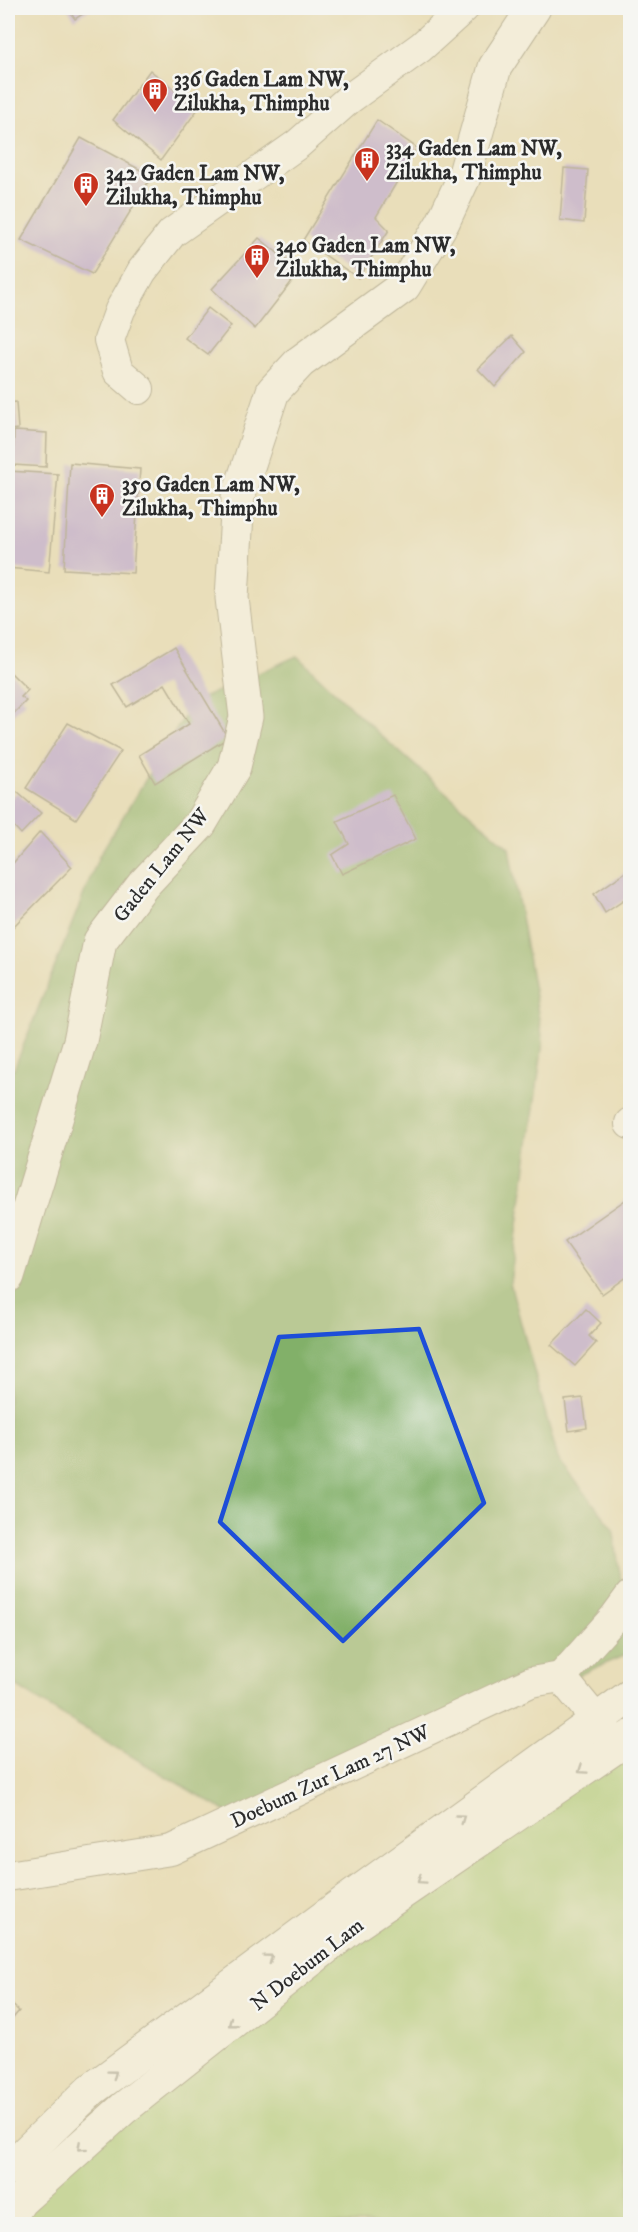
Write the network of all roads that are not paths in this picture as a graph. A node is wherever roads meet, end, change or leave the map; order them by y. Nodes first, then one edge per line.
1 (464, 8) edge
2 (534, 8) edge
3 (139, 389) dead end
4 (8, 1276) edge
5 (630, 1596) edge
6 (561, 1677) junction
7 (630, 1696) edge
8 (597, 1720) junction
9 (624, 1742) edge
10 (8, 1876) edge
11 (8, 2170) edge
12 (8, 2220) edge

1 - 3 street
2 - 4 main road, Gaden Lam NW
5 - 6 street
6 - 8 street
6 - 10 street, Doebum Zur Lam 27 NW
7 - 8 main road, N Doebum Lam
8 - 9 street
11 -> 8 main road, N Doebum Lam
9 -> 12 main road, N Doebum Lam

